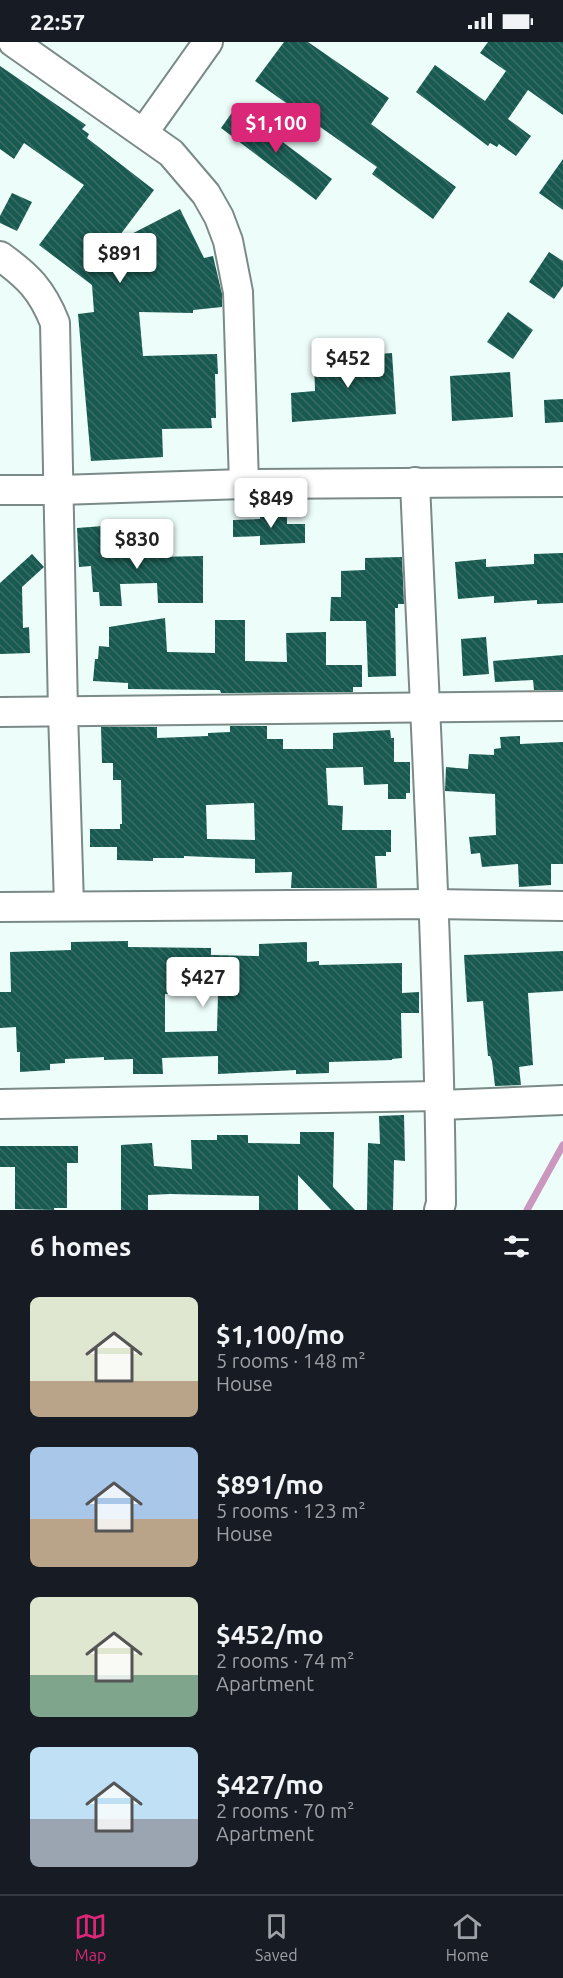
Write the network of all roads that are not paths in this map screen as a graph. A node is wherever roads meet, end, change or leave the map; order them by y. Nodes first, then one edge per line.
1 (13, 42) edge
2 (208, 42) edge
3 (144, 132) junction
4 (0, 256) edge
5 (416, 482) junction
6 (563, 482) edge
7 (244, 484) junction
8 (0, 490) edge
9 (59, 490) junction
10 (563, 706) edge
11 (424, 708) junction
12 (63, 711) junction
13 (0, 712) edge
14 (434, 903) junction
15 (69, 905) junction
16 (563, 906) edge
17 (0, 907) edge
18 (440, 1100) junction
19 (563, 1100) edge
20 (0, 1104) edge
21 (439, 1210) edge

1 - 3 street
2 - 3 street
3 - 7 street
4 - 9 street
5 - 6 street
5 - 7 street
5 - 11 street
7 - 9 street
8 - 9 street
9 - 12 street
10 - 11 street
11 - 12 street
11 - 14 street
12 - 13 street
12 - 15 street
14 - 15 street
14 - 16 street
14 - 18 street
15 - 17 street
18 - 19 street
18 - 20 street
18 - 21 street

